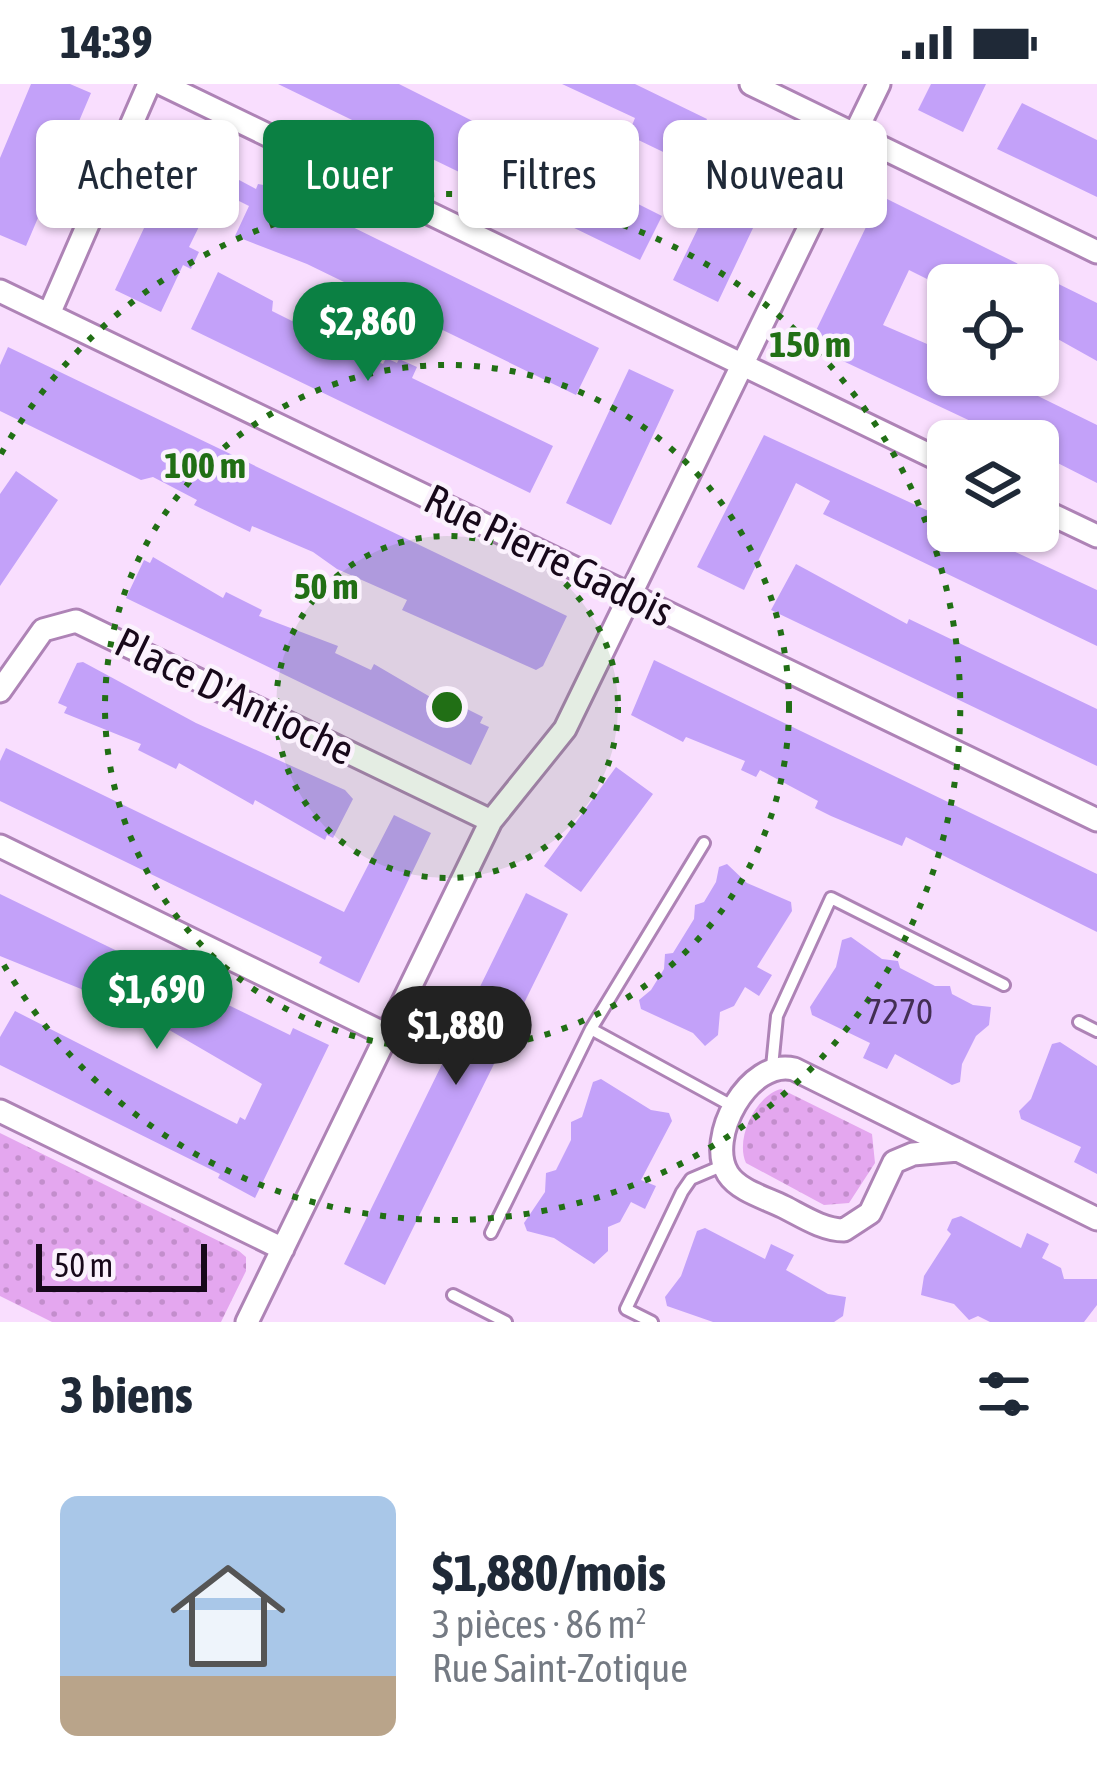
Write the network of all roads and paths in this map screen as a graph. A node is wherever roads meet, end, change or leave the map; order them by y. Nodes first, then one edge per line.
1 (149, 84) edge
2 (162, 84) edge
3 (751, 84) edge
4 (879, 84) edge
5 (826, 120) edge
6 (862, 120) edge
7 (887, 150) edge
8 (809, 228) edge
9 (1097, 252) edge
10 (0, 291) edge
11 (49, 314) junction
12 (743, 364) junction
13 (927, 454) edge
14 (1059, 518) edge
15 (1097, 536) edge
16 (631, 595) junction
17 (0, 691) edge
18 (1097, 820) edge
19 (490, 821) junction
20 (704, 843) dead end
21 (0, 846) edge
22 (1004, 985) dead end
23 (1079, 1022) dead end
24 (591, 1029) junction
25 (1097, 1030) edge
26 (387, 1035) junction
27 (772, 1067) junction
28 (737, 1108) junction
29 (0, 1111) edge
30 (958, 1150) junction
31 (724, 1165) junction
32 (1097, 1220) edge
33 (491, 1234) dead end
34 (283, 1249) junction
35 (453, 1295) dead end
36 (248, 1322) edge
37 (506, 1322) edge
38 (652, 1322) edge

1 - 11 street
2 - 12 street
3 - 5 street
4 - 6 street
7 - 9 street
8 - 12 street
10 - 11 street, Rue Pierre Gadois
11 - 16 street, Rue Pierre Gadois
12 - 13 street
12 - 16 street
14 - 15 street
16 - 18 street, Rue Pierre Gadois
16 - 19 street
17 - 19 street, Place D'Antioche
19 - 26 street
20 - 24 lane
21 - 26 street
22 - 27 lane
23 - 25 lane
24 - 28 lane
24 - 33 lane
26 - 34 street
27 - 28 street
27 - 30 street
28 - 31 street
29 - 34 street
30 - 31 street
30 - 32 street
31 - 38 lane
34 - 36 street
35 - 37 lane

